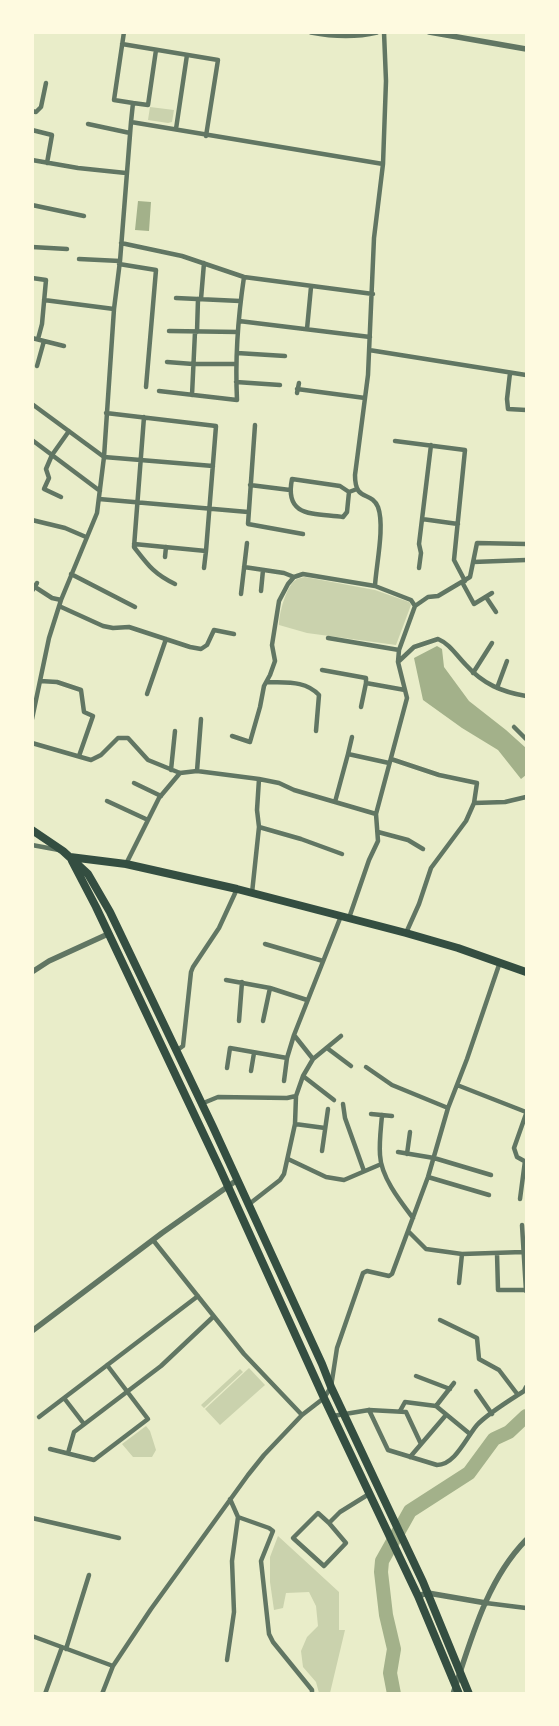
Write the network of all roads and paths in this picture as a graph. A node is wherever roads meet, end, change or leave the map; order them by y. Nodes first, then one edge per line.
1 (124, 32) edge
2 (311, 32) edge
3 (377, 32) edge
4 (384, 32) edge
5 (429, 32) edge
6 (122, 44) junction
7 (526, 49) edge
8 (156, 50) junction
9 (187, 55) junction
10 (46, 83) dead end
11 (133, 103) junction
12 (32, 111) edge
13 (131, 122) junction
14 (88, 124) dead end
15 (176, 129) junction
16 (32, 130) edge
17 (130, 133) junction
18 (206, 136) junction
19 (32, 160) edge
20 (47, 163) junction
21 (383, 164) junction
22 (126, 173) junction
23 (32, 206) edge
24 (84, 216) dead end
25 (121, 243) junction
26 (32, 247) edge
27 (67, 249) dead end
28 (79, 260) dead end
29 (120, 263) junction
30 (204, 263) junction
31 (244, 277) junction
32 (32, 278) edge
33 (311, 287) junction
34 (373, 294) junction
35 (176, 298) dead end
36 (200, 299) junction
37 (44, 300) junction
38 (240, 301) junction
39 (114, 309) junction
40 (239, 321) junction
41 (307, 329) junction
42 (169, 331) dead end
43 (196, 332) junction
44 (238, 332) junction
45 (370, 337) junction
46 (35, 339) edge
47 (44, 341) junction
48 (64, 346) dead end
49 (369, 350) junction
50 (237, 353) junction
51 (285, 356) dead end
52 (166, 362) dead end
53 (194, 364) junction
54 (236, 364) junction
55 (37, 366) dead end
56 (510, 373) junction
57 (526, 375) edge
58 (236, 382) junction
59 (298, 383) dead end
60 (280, 385) dead end
61 (146, 387) dead end
62 (160, 391) dead end
63 (192, 395) junction
64 (365, 398) junction
65 (32, 404) edge
66 (526, 410) edge
67 (106, 414) junction
68 (144, 417) junction
69 (217, 419) dead end
70 (255, 425) dead end
71 (216, 426) junction
72 (69, 431) junction
73 (32, 440) edge
74 (395, 441) dead end
75 (431, 445) junction
76 (52, 455) junction
77 (104, 457) junction
78 (141, 459) junction
79 (213, 466) junction
80 (250, 485) junction
81 (357, 489) junction
82 (290, 490) junction
83 (100, 491) junction
84 (349, 492) junction
85 (61, 497) dead end
86 (99, 499) junction
87 (138, 503) junction
88 (210, 509) junction
89 (248, 512) junction
90 (422, 519) junction
91 (32, 520) edge
92 (458, 524) junction
93 (303, 534) dead end
94 (86, 536) junction
95 (247, 543) dead end
96 (134, 544) junction
97 (526, 544) edge
98 (166, 547) junction
99 (206, 551) junction
100 (165, 557) dead end
101 (526, 560) edge
102 (473, 562) junction
103 (244, 567) junction
104 (204, 568) dead end
105 (419, 568) dead end
106 (264, 570) junction
107 (71, 574) junction
108 (294, 577) junction
109 (463, 582) junction
110 (176, 584) dead end
111 (375, 586) junction
112 (35, 587) edge
113 (261, 590) dead end
114 (492, 593) dead end
115 (240, 594) dead end
116 (486, 597) junction
117 (61, 600) junction
118 (60, 606) junction
119 (415, 606) junction
120 (136, 607) dead end
121 (496, 612) dead end
122 (234, 634) dead end
123 (328, 638) dead end
124 (166, 639) junction
125 (492, 643) dead end
126 (399, 650) junction
127 (507, 661) dead end
128 (398, 662) junction
129 (322, 670) dead end
130 (474, 673) junction
131 (40, 681) junction
132 (267, 682) junction
133 (366, 682) junction
134 (497, 688) junction
135 (405, 690) junction
136 (147, 694) dead end
137 (526, 696) edge
138 (361, 706) dead end
139 (32, 719) edge
140 (201, 719) dead end
141 (514, 727) dead end
142 (316, 730) dead end
143 (175, 731) dead end
144 (232, 736) dead end
145 (352, 738) dead end
146 (526, 739) edge
147 (32, 743) edge
148 (348, 754) junction
149 (79, 756) junction
150 (390, 761) junction
151 (172, 770) junction
152 (197, 770) junction
153 (180, 773) junction
154 (259, 779) junction
155 (134, 783) dead end
156 (160, 796) junction
157 (526, 797) edge
158 (107, 802) dead end
159 (335, 802) junction
160 (474, 803) junction
161 (376, 814) junction
162 (148, 820) junction
163 (258, 827) junction
164 (32, 830) edge
165 (378, 832) junction
166 (32, 845) edge
167 (423, 849) dead end
168 (63, 851) junction
169 (342, 854) dead end
170 (70, 857) junction
171 (126, 864) junction
172 (237, 889) junction
173 (252, 893) junction
174 (341, 916) junction
175 (349, 918) junction
176 (406, 933) junction
177 (108, 934) junction
178 (264, 944) dead end
179 (323, 961) junction
180 (500, 962) junction
181 (32, 972) edge
182 (526, 972) edge
183 (226, 980) dead end
184 (242, 982) junction
185 (270, 988) junction
186 (307, 1000) junction
187 (239, 1021) dead end
188 (263, 1021) dead end
189 (294, 1035) junction
190 (341, 1036) dead end
191 (328, 1048) junction
192 (176, 1051) junction
193 (254, 1053) junction
194 (288, 1058) junction
195 (313, 1058) junction
196 (351, 1066) dead end
197 (366, 1066) dead end
198 (227, 1068) dead end
199 (251, 1071) dead end
200 (303, 1076) junction
201 (284, 1081) dead end
202 (457, 1085) junction
203 (296, 1096) junction
204 (334, 1100) dead end
205 (201, 1104) junction
206 (343, 1104) dead end
207 (448, 1108) junction
208 (328, 1109) dead end
209 (526, 1113) edge
210 (371, 1114) dead end
211 (382, 1115) junction
212 (392, 1116) dead end
213 (294, 1124) junction
214 (325, 1128) junction
215 (410, 1132) dead end
216 (520, 1132) junction
217 (526, 1135) edge
218 (322, 1151) dead end
219 (398, 1152) dead end
220 (407, 1154) junction
221 (434, 1158) junction
222 (288, 1159) junction
223 (526, 1162) edge
224 (379, 1165) dead end
225 (364, 1171) junction
226 (491, 1175) dead end
227 (428, 1177) junction
228 (237, 1180) junction
229 (228, 1186) junction
230 (489, 1195) dead end
231 (520, 1199) dead end
232 (248, 1205) junction
233 (413, 1218) junction
234 (522, 1225) dead end
235 (408, 1231) junction
236 (153, 1240) junction
237 (523, 1252) junction
238 (497, 1253) junction
239 (462, 1254) junction
240 (526, 1276) edge
241 (459, 1283) dead end
242 (526, 1290) edge
243 (198, 1296) junction
244 (213, 1317) junction
245 (440, 1320) dead end
246 (32, 1331) edge
247 (107, 1365) junction
248 (416, 1376) dead end
249 (454, 1383) dead end
250 (331, 1387) junction
251 (526, 1387) edge
252 (450, 1389) junction
253 (476, 1391) dead end
254 (127, 1392) junction
255 (518, 1395) junction
256 (64, 1398) junction
257 (324, 1398) junction
258 (436, 1406) junction
259 (369, 1410) junction
260 (400, 1411) junction
261 (344, 1414) junction
262 (492, 1414) junction
263 (302, 1415) junction
264 (446, 1415) junction
265 (333, 1416) junction
266 (39, 1417) dead end
267 (84, 1424) junction
268 (470, 1434) junction
269 (421, 1444) junction
270 (50, 1449) dead end
271 (68, 1454) junction
272 (410, 1457) junction
273 (370, 1494) junction
274 (230, 1500) junction
275 (238, 1517) junction
276 (32, 1518) edge
277 (329, 1523) junction
278 (118, 1538) dead end
279 (526, 1540) edge
280 (89, 1575) dead end
281 (428, 1593) junction
282 (418, 1596) junction
283 (486, 1603) junction
284 (526, 1608) edge
285 (32, 1636) edge
286 (64, 1648) junction
287 (227, 1660) dead end
288 (113, 1666) junction
289 (460, 1671) junction
290 (456, 1685) junction
291 (45, 1694) edge
292 (102, 1694) edge
293 (312, 1694) edge
294 (453, 1694) edge
295 (459, 1694) edge
296 (470, 1694) edge

1 - 6 street
2 - 3 street
4 - 21 street
5 - 7 street
6 - 8 street
6 - 11 street
8 - 9 street
8 - 11 street
9 - 15 street
9 - 18 street
10 - 12 street
11 - 13 street
13 - 15 street
13 - 17 street
14 - 17 street
15 - 18 street
16 - 20 street
17 - 22 street
18 - 21 street
19 - 20 street
20 - 22 street
21 - 34 street
22 - 25 street
23 - 24 street
25 - 29 street
25 - 30 street
26 - 27 street
28 - 29 street
29 - 39 street
29 - 61 street
30 - 31 street
30 - 36 street
31 - 33 street
31 - 38 street
32 - 37 street
33 - 34 street
33 - 41 street
34 - 45 street
35 - 36 street
36 - 38 street
36 - 43 street
37 - 39 street
37 - 46 street
38 - 40 street
39 - 67 street
40 - 41 street
40 - 44 street
41 - 45 street
42 - 43 street
43 - 44 street
43 - 53 street
44 - 50 street
45 - 49 street
46 - 47 street
47 - 48 street
47 - 55 street
49 - 56 street
49 - 64 street
50 - 51 street
50 - 54 street
52 - 53 street
53 - 54 street
53 - 63 street
54 - 58 street
56 - 57 street
56 - 66 street
58 - 60 street
58 - 63 street
59 - 64 street
62 - 63 street
64 - 81 street
65 - 72 street
67 - 68 street
67 - 77 street
68 - 71 street
68 - 78 street
69 - 71 street
70 - 80 street
71 - 79 street
72 - 76 street
72 - 77 street
73 - 76 street
74 - 75 street
75 - 90 street
75 - 92 street
76 - 83 street
76 - 85 street
77 - 78 street
77 - 83 street
78 - 79 street
78 - 87 street
79 - 88 street
80 - 82 street
80 - 89 street
81 - 84 street
81 - 111 street
82 - 84 street
82 - 84 street
83 - 86 street
86 - 87 street
86 - 94 street
87 - 88 street
87 - 96 street
88 - 89 street
88 - 99 street
89 - 93 street
90 - 92 street
90 - 105 street
91 - 94 street
92 - 109 street
94 - 107 street
95 - 103 street
96 - 98 street
96 - 110 street
97 - 102 street
98 - 99 street
98 - 100 street
99 - 104 street
101 - 102 street
102 - 109 street
103 - 106 street
103 - 115 street
106 - 108 street
106 - 113 street
107 - 117 street
107 - 120 street
108 - 111 street
108 - 132 street
109 - 116 street
109 - 119 street
111 - 119 street
112 - 117 street
114 - 116 street
116 - 121 street
117 - 118 street
118 - 124 street
118 - 131 street
119 - 126 street
122 - 124 street
123 - 126 street
124 - 136 street
125 - 130 street
126 - 128 street
127 - 134 street
128 - 130 street
128 - 135 street
129 - 133 street
130 - 134 street
131 - 139 street
131 - 149 street
132 - 142 street
132 - 144 street
133 - 135 street
133 - 138 street
134 - 137 street
135 - 150 street
140 - 152 street
141 - 146 street
143 - 151 street
145 - 148 street
147 - 149 street
148 - 150 street
148 - 159 street
149 - 151 street
150 - 160 street
150 - 161 street
151 - 153 street
152 - 153 street
152 - 154 street
153 - 156 street
154 - 159 street
154 - 163 street
155 - 156 street
156 - 162 street
157 - 160 street
158 - 162 street
159 - 161 street
160 - 176 street
161 - 165 street
162 - 171 street
163 - 169 street
163 - 173 street
164 - 168 main road
165 - 167 street
165 - 175 street
166 - 168 street
168 - 170 main road
170 - 171 main road
170 - 177 main road
170 - 192 main road
171 - 172 main road
172 - 173 main road
172 - 192 street
173 - 174 main road
174 - 175 main road
174 - 179 street
175 - 176 main road
176 - 180 main road
177 - 181 street
177 - 229 main road
178 - 179 street
179 - 186 street
180 - 182 main road
180 - 202 street
183 - 184 street
184 - 185 street
184 - 187 street
185 - 186 street
185 - 188 street
186 - 189 street
189 - 194 street
189 - 195 street
190 - 191 street
191 - 195 street
191 - 196 street
192 - 205 main road
193 - 194 street
193 - 198 street
193 - 199 street
194 - 201 street
195 - 200 street
197 - 207 street
200 - 203 street
200 - 204 street
202 - 207 street
202 - 209 street
203 - 205 street
203 - 213 street
205 - 228 main road
206 - 225 street
207 - 221 street
208 - 214 street
209 - 216 street
210 - 211 street
211 - 212 street
211 - 233 street
213 - 214 street
213 - 222 street
214 - 218 street
215 - 220 street
216 - 217 street
216 - 223 street
219 - 220 street
220 - 221 street
221 - 226 street
221 - 227 street
222 - 225 street
222 - 232 street
223 - 231 street
224 - 225 street
227 - 230 street
227 - 233 street
228 - 229 street
228 - 232 main road
229 - 236 street
229 - 257 main road
232 - 250 main road
233 - 235 street
234 - 237 street
235 - 239 street
235 - 250 street
236 - 243 street
236 - 246 street
237 - 238 street
237 - 240 street
238 - 239 street
238 - 242 street
239 - 241 street
240 - 242 street
243 - 244 street
243 - 247 street
244 - 254 street
244 - 263 street
245 - 255 street
247 - 254 street
247 - 256 street
248 - 252 street
249 - 252 street
250 - 257 street
250 - 261 main road
251 - 255 street
252 - 258 street
253 - 262 street
254 - 267 street
254 - 271 street
255 - 262 street
256 - 266 street
256 - 267 street
257 - 263 street
257 - 265 main road
258 - 260 street
258 - 264 street
259 - 260 street
259 - 261 street
259 - 272 street
260 - 269 street
261 - 265 street
261 - 281 main road
262 - 268 street
263 - 274 street
264 - 268 street
264 - 269 street
265 - 273 main road
267 - 271 street
268 - 272 street
269 - 272 street
270 - 271 street
273 - 277 street
273 - 282 main road
274 - 275 street
274 - 288 street
275 - 287 street
275 - 293 street
276 - 278 street
277 - 277 street
279 - 283 street
280 - 286 street
281 - 282 street
281 - 283 street
281 - 289 main road
282 - 290 main road
283 - 284 street
283 - 289 street
285 - 286 street
286 - 288 street
286 - 291 street
288 - 292 street
289 - 290 street
289 - 296 main road
290 - 294 street
290 - 295 main road

